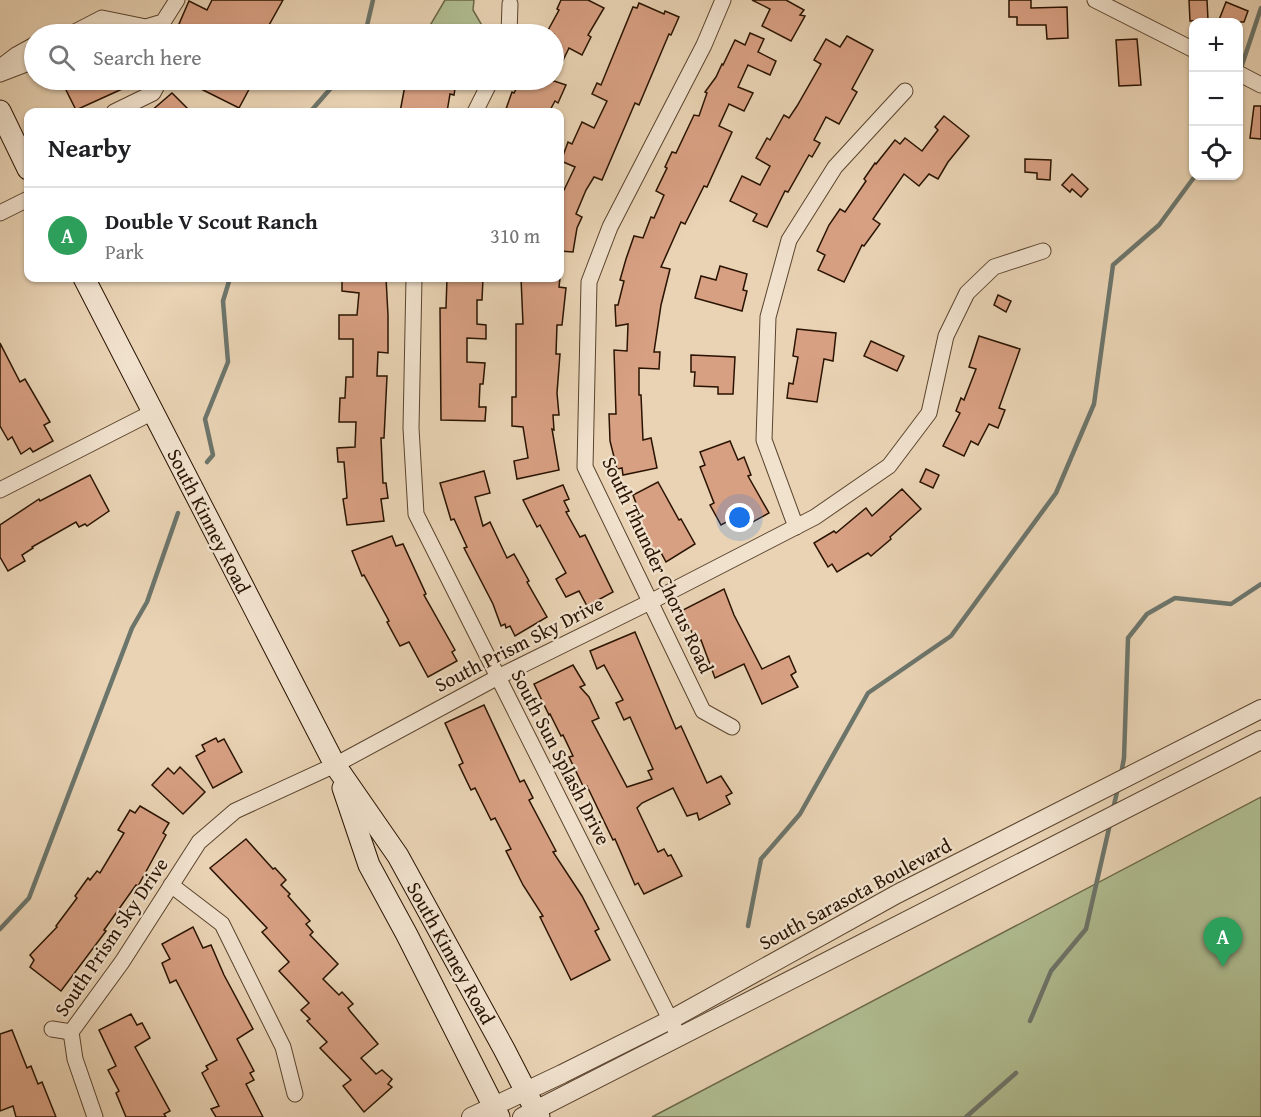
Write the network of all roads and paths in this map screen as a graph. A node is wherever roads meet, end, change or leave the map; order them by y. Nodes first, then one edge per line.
1 (177, 0) edge
2 (723, 0) edge
3 (1095, 0) edge
4 (510, 4) dead end
5 (90, 24) edge
6 (123, 24) edge
7 (160, 24) edge
8 (509, 24) edge
9 (1189, 47) edge
10 (24, 51) edge
11 (24, 65) edge
12 (0, 67) edge
13 (0, 74) edge
14 (1243, 75) edge
15 (1261, 85) edge
16 (155, 90) edge
17 (486, 90) edge
18 (905, 91) dead end
19 (122, 108) edge
20 (477, 108) edge
21 (0, 111) edge
22 (24, 161) edge
23 (24, 201) edge
24 (0, 213) edge
25 (1043, 250) dead end
26 (86, 282) edge
27 (414, 282) edge
28 (153, 412) junction
29 (0, 490) edge
30 (796, 527) junction
31 (650, 602) junction
32 (498, 676) junction
33 (1261, 709) edge
34 (732, 727) dead end
35 (1261, 740) edge
36 (334, 765) junction
37 (171, 885) junction
38 (670, 1020) junction
39 (52, 1029) dead end
40 (71, 1032) junction
41 (679, 1037) junction
42 (525, 1091) junction
43 (295, 1094) dead end
44 (496, 1112) edge
45 (532, 1115) edge
46 (95, 1117) edge
47 (471, 1117) edge

1 - 7 street
2 - 31 street, South Thunder Chorus Road
3 - 9 street
4 - 8 street
5 - 6 street
10 - 12 street
11 - 13 street
14 - 15 street
16 - 19 street
17 - 20 street
18 - 30 street
21 - 22 main road
23 - 24 street
25 - 30 street, South Prism Sky Drive
26 - 28 main road, South Kinney Road
27 - 32 street, South Sun Splash Drive
28 - 29 street
28 - 36 main road, South Kinney Road
30 - 31 street, South Prism Sky Drive
31 - 32 street, South Prism Sky Drive
31 - 34 street, South Thunder Chorus Road
32 - 36 street, South Prism Sky Drive
32 - 38 street, South Sun Splash Drive
33 - 38 street, South Sarasota Boulevard
35 - 41 street
36 - 37 street, South Prism Sky Drive
36 - 42 main road, South Kinney Road
36 - 44 main road, South Kinney Road
37 - 40 street, South Prism Sky Drive
37 - 43 street
38 - 41 street, South Sun Splash Drive
38 - 42 street, South Sarasota Boulevard
39 - 40 street
40 - 46 street, South Prism Sky Drive
41 - 45 street
42 - 44 street, South Sarasota Boulevard
42 - 45 main road, South Kinney Road
44 - 47 street, South Sarasota Boulevard

